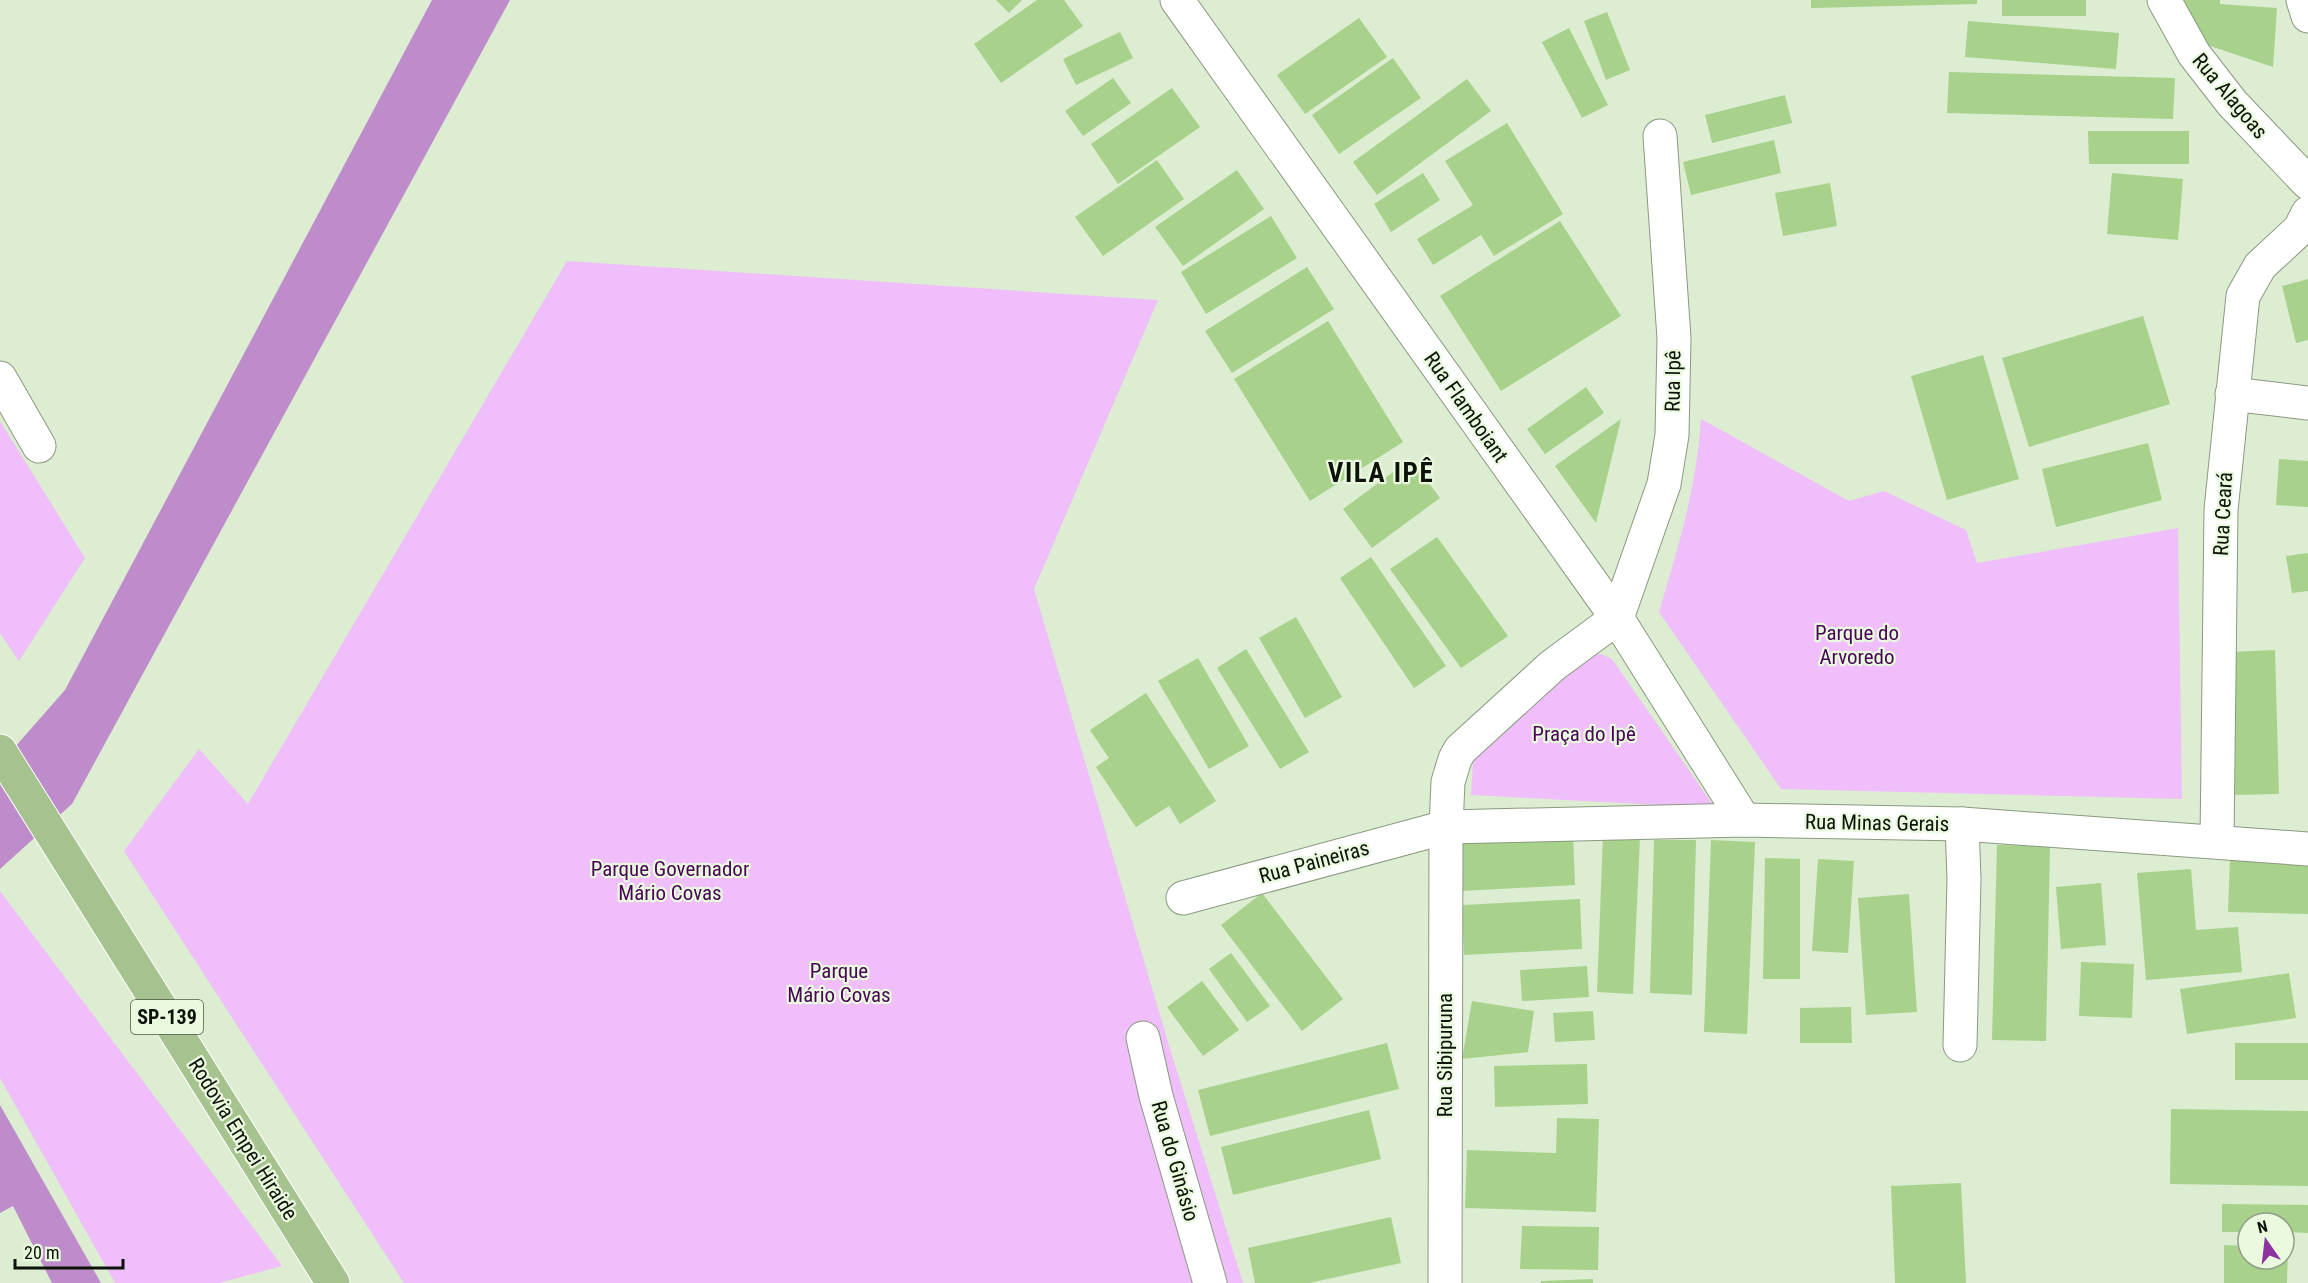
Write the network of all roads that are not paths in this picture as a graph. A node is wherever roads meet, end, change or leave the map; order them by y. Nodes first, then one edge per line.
1 (1177, 0) edge
2 (2164, 0) edge
3 (2303, 0) edge
4 (2308, 16) edge
5 (1660, 136) dead end
6 (2308, 183) edge
7 (2308, 213) edge
8 (0, 378) edge
9 (2232, 394) junction
10 (2308, 403) edge
11 (39, 446) dead end
12 (1617, 618) junction
13 (0, 751) edge
14 (1744, 820) junction
15 (1962, 824) junction
16 (1446, 827) junction
17 (2217, 841) junction
18 (2308, 849) edge
19 (1183, 898) dead end
20 (1143, 1038) dead end
21 (1960, 1045) dead end
22 (328, 1281) edge
23 (1210, 1283) edge
24 (1445, 1283) edge

1 - 12 street, Rua Flamboiant
2 - 6 street, Rua Alagoas
3 - 4 street
5 - 12 street, Rua Ipê
7 - 9 street, Rua Ceará
8 - 11 street
9 - 10 street
9 - 17 street, Rua Ceará
12 - 14 street, Rua Flamboiant
12 - 16 street, Rua Sibipuruna
13 - 22 main road, Rodovia Empei Hiraide / SP-139
14 - 15 street, Rua Minas Gerais
14 - 16 street, Rua Minas Gerais
15 - 17 street, Rua Minas Gerais
15 - 21 street
16 - 19 street, Rua Paineiras
16 - 24 street, Rua Sibipuruna
17 - 18 street, Rua Minas Gerais
20 - 23 street, Rua do Ginásio

